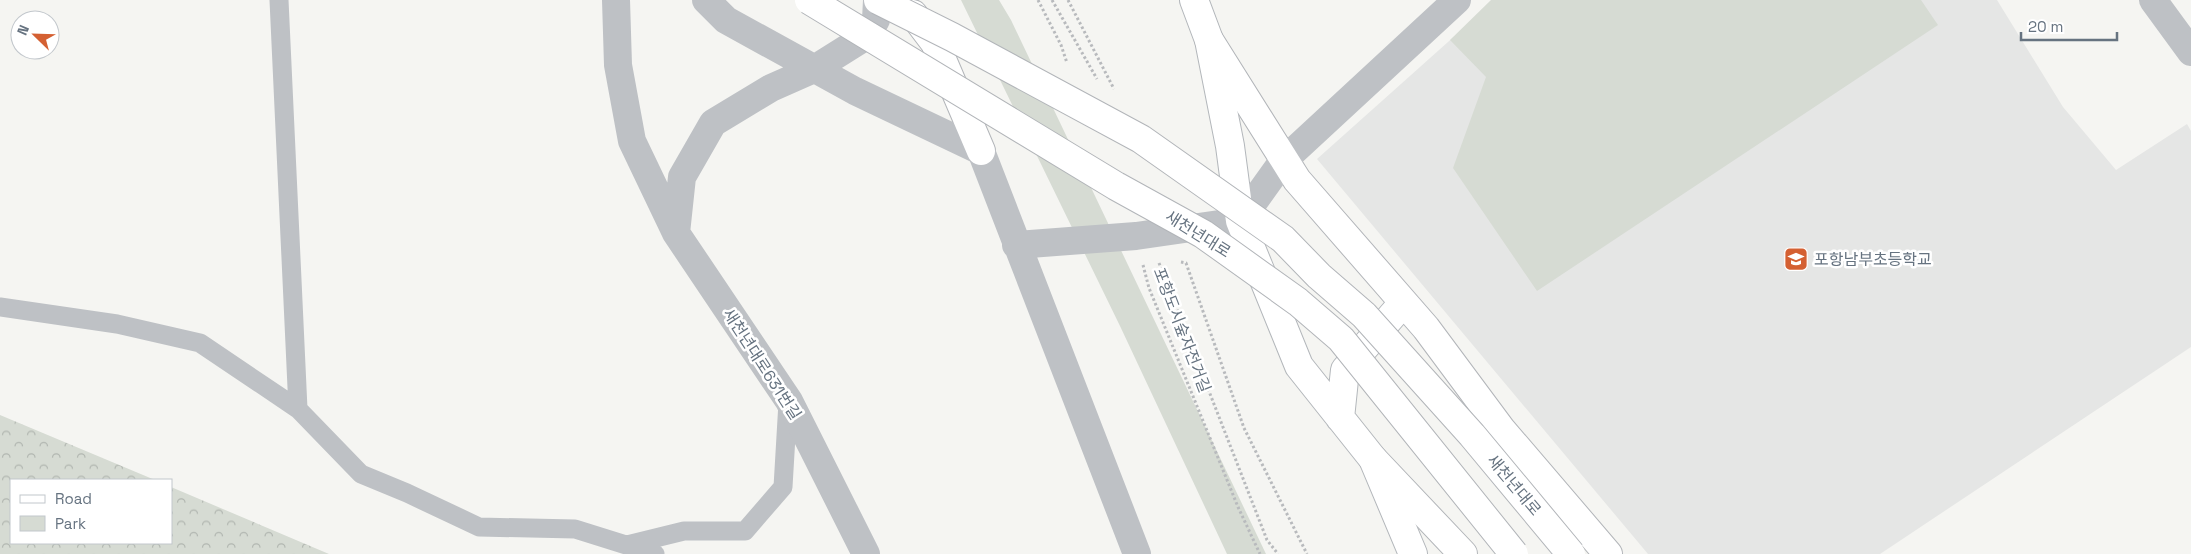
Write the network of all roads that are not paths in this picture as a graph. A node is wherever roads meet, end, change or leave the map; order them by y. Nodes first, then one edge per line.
1 (279, 0) edge
2 (616, 0) edge
3 (706, 0) edge
4 (809, 0) edge
5 (877, 0) edge
6 (903, 0) edge
7 (1194, 0) edge
8 (1457, 0) edge
9 (2153, 0) edge
10 (1209, 40) junction
11 (2191, 52) edge
12 (814, 68) junction
13 (981, 151) junction
14 (1283, 161) junction
15 (1240, 220) junction
16 (676, 233) junction
17 (1016, 244) junction
18 (1403, 302) junction
19 (0, 307) edge
20 (788, 401) junction
21 (298, 408) junction
22 (1340, 418) junction
23 (1373, 460) junction
24 (626, 545) junction
25 (655, 554) edge
26 (866, 554) edge
27 (1137, 554) edge
28 (1413, 554) edge
29 (1463, 554) edge
30 (1514, 554) edge
31 (1571, 554) edge
32 (1608, 554) edge

1 - 21 lane
2 - 16 street, 새천년대로631번길
3 - 12 street
4 - 30 main road, 새천년대로, bridge
5 - 12 street
5 - 31 main road, 새천년대로, bridge
6 - 13 main road
7 - 10 main road
8 - 14 street
9 - 11 street
10 - 14 main road
10 - 15 main road
12 - 13 street
12 - 16 street
13 - 17 street
14 - 15 street
14 - 18 main road
15 - 17 street
15 - 22 main road
16 - 20 street, 새천년대로631번길
17 - 27 street
18 - 22 main road
18 - 32 main road
19 - 21 lane
20 - 24 lane
20 - 26 street, 새천년대로631번길
21 - 24 lane
22 - 23 main road
23 - 28 main road
23 - 29 main road
24 - 25 lane

